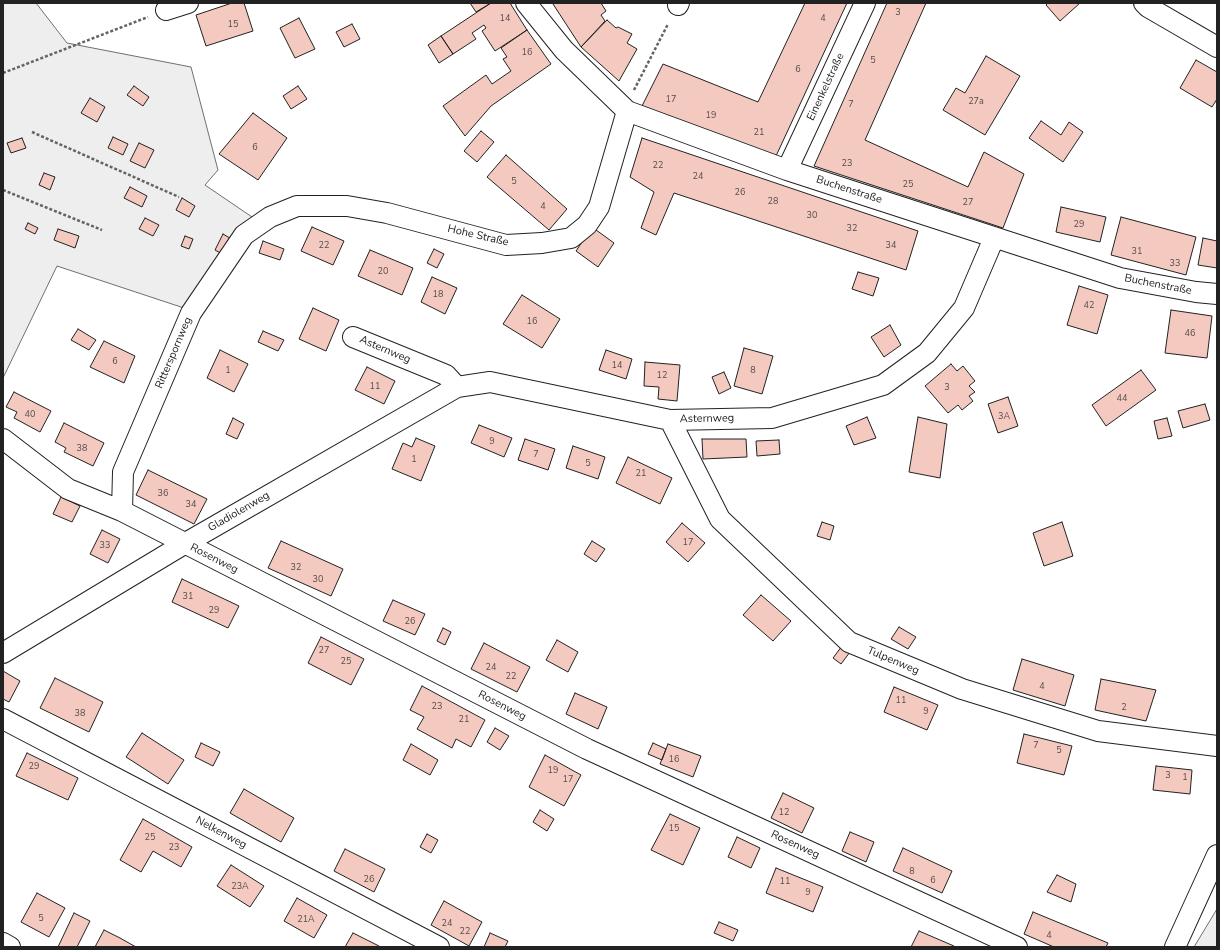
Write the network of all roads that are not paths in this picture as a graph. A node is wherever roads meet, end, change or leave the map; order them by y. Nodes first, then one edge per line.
1 (188, 3) edge
2 (526, 3) edge
3 (865, 3) edge
4 (1144, 3) edge
5 (166, 10) road end
6 (1217, 47) edge
7 (626, 110) junction
8 (787, 170) junction
9 (270, 217) joint
10 (994, 238) junction
11 (1217, 294) edge
12 (354, 337) dead end
13 (457, 387) junction
14 (670, 420) junction
15 (3, 439) edge
16 (122, 511) junction
17 (184, 544) junction
18 (3, 652) edge
19 (3, 719) edge
20 (1217, 746) edge
21 (1217, 854) edge
22 (3, 944) edge
23 (10, 947) edge
24 (439, 947) edge
25 (1017, 947) edge
26 (1175, 947) edge

1 - 5 street
2 - 7 street, Buchenstraße
3 - 8 street, Einenkelstraße
4 - 6 street
7 - 8 street, Buchenstraße
7 - 9 street, Hohe Straße
8 - 10 street, Buchenstraße
9 - 16 street, Ritterspornweg
10 - 11 street, Buchenstraße
10 - 14 street, Asternweg
12 - 13 street, Asternweg
13 - 14 street, Asternweg
13 - 17 street, Gladiolenweg
14 - 20 street, Tulpenweg
15 - 16 street, Rosenweg
16 - 17 street, Rosenweg
17 - 18 street, Gladiolenweg
17 - 25 street, Rosenweg
19 - 24 street, Nelkenweg
21 - 26 street
22 - 23 street

